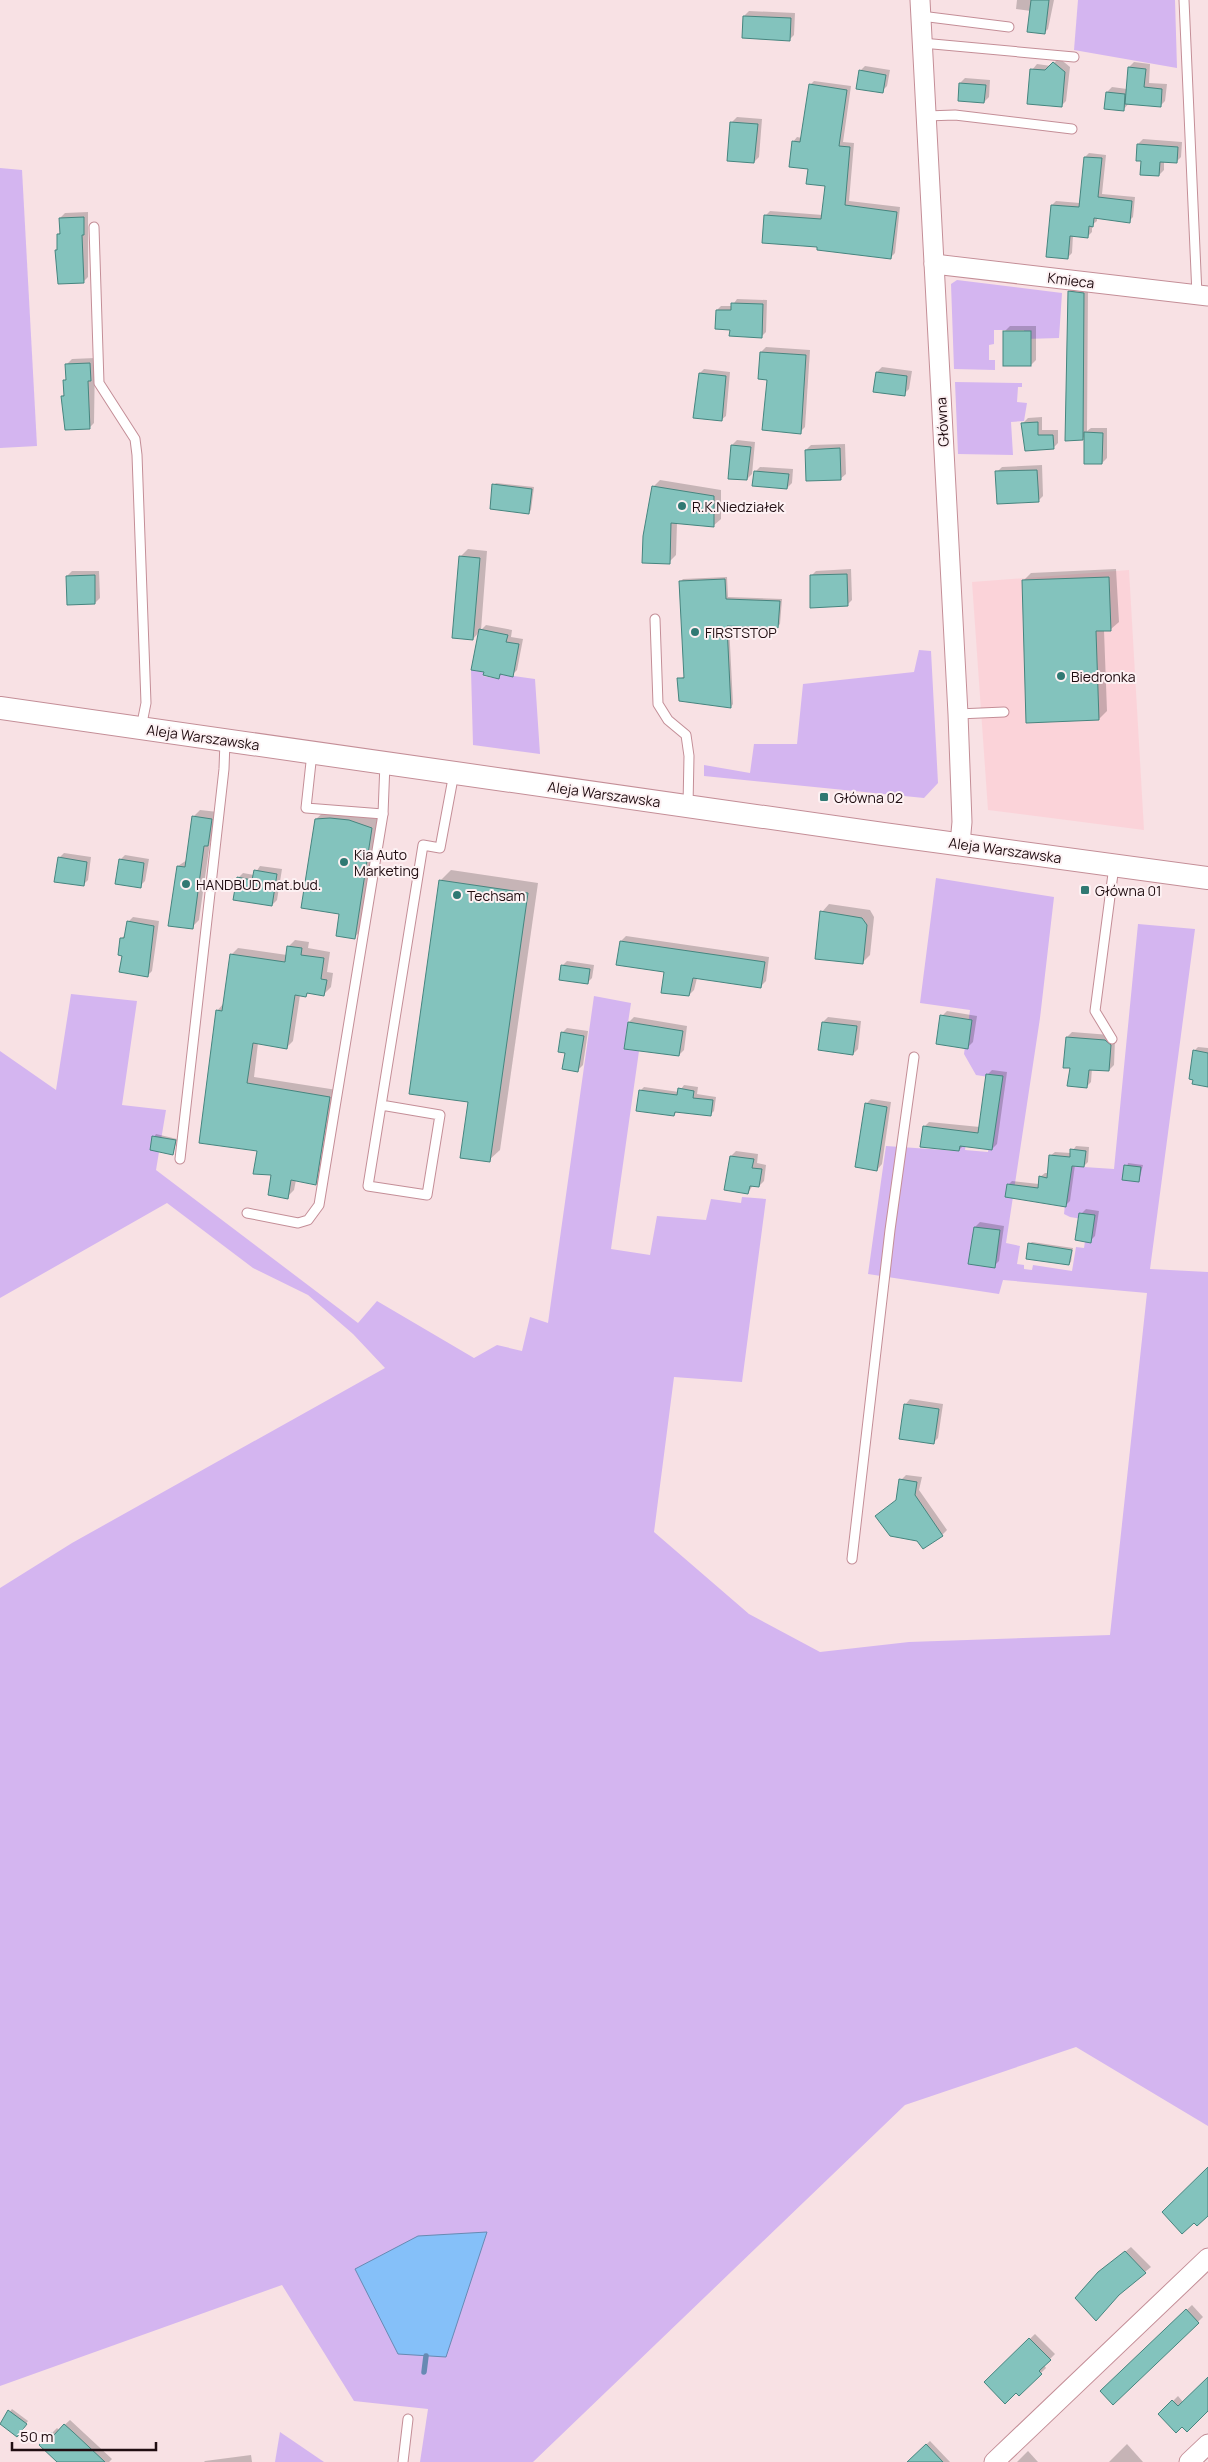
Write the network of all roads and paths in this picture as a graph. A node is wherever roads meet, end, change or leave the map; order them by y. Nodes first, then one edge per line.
1 (1184, 0) edge
2 (921, 8) edge
3 (1009, 27) dead end
4 (922, 43) junction
5 (1074, 57) dead end
6 (926, 116) junction
7 (1072, 129) dead end
8 (94, 227) dead end
9 (934, 264) junction
10 (1202, 296) edge
11 (655, 618) dead end
12 (0, 708) edge
13 (1004, 712) dead end
14 (958, 714) junction
15 (141, 728) junction
16 (225, 740) junction
17 (312, 753) junction
18 (385, 763) junction
19 (454, 773) junction
20 (688, 806) junction
21 (383, 814) junction
22 (960, 844) junction
23 (1114, 866) junction
24 (1208, 878) edge
25 (1112, 1039) dead end
26 (914, 1057) dead end
27 (380, 1105) junction
28 (180, 1159) dead end
29 (247, 1213) dead end
30 (852, 1560) dead end
31 (1208, 2258) edge
32 (408, 2419) dead end
33 (1208, 2444) edge
34 (404, 2462) edge
35 (994, 2462) edge
36 (1189, 2462) edge

1 - 10 lane
2 - 3 lane
2 - 4 street, Główna
4 - 5 lane
4 - 6 street, Główna
6 - 7 lane
6 - 9 street, Główna
8 - 15 lane
9 - 10 street, Kmieca
9 - 14 street, Główna
11 - 20 lane
12 - 15 street, Aleja Warszawska
13 - 14 lane
14 - 22 street, Główna
15 - 16 street, Aleja Warszawska
16 - 17 street, Aleja Warszawska
16 - 28 lane
17 - 18 street, Aleja Warszawska
17 - 21 lane
18 - 19 street, Aleja Warszawska
18 - 21 lane
19 - 20 street, Aleja Warszawska
19 - 27 lane
20 - 22 street, Aleja Warszawska
21 - 29 lane
22 - 23 street, Aleja Warszawska
23 - 24 street, Aleja Warszawska
23 - 25 lane
26 - 30 lane
27 - 27 lane
31 - 35 street
32 - 34 lane
33 - 36 street

